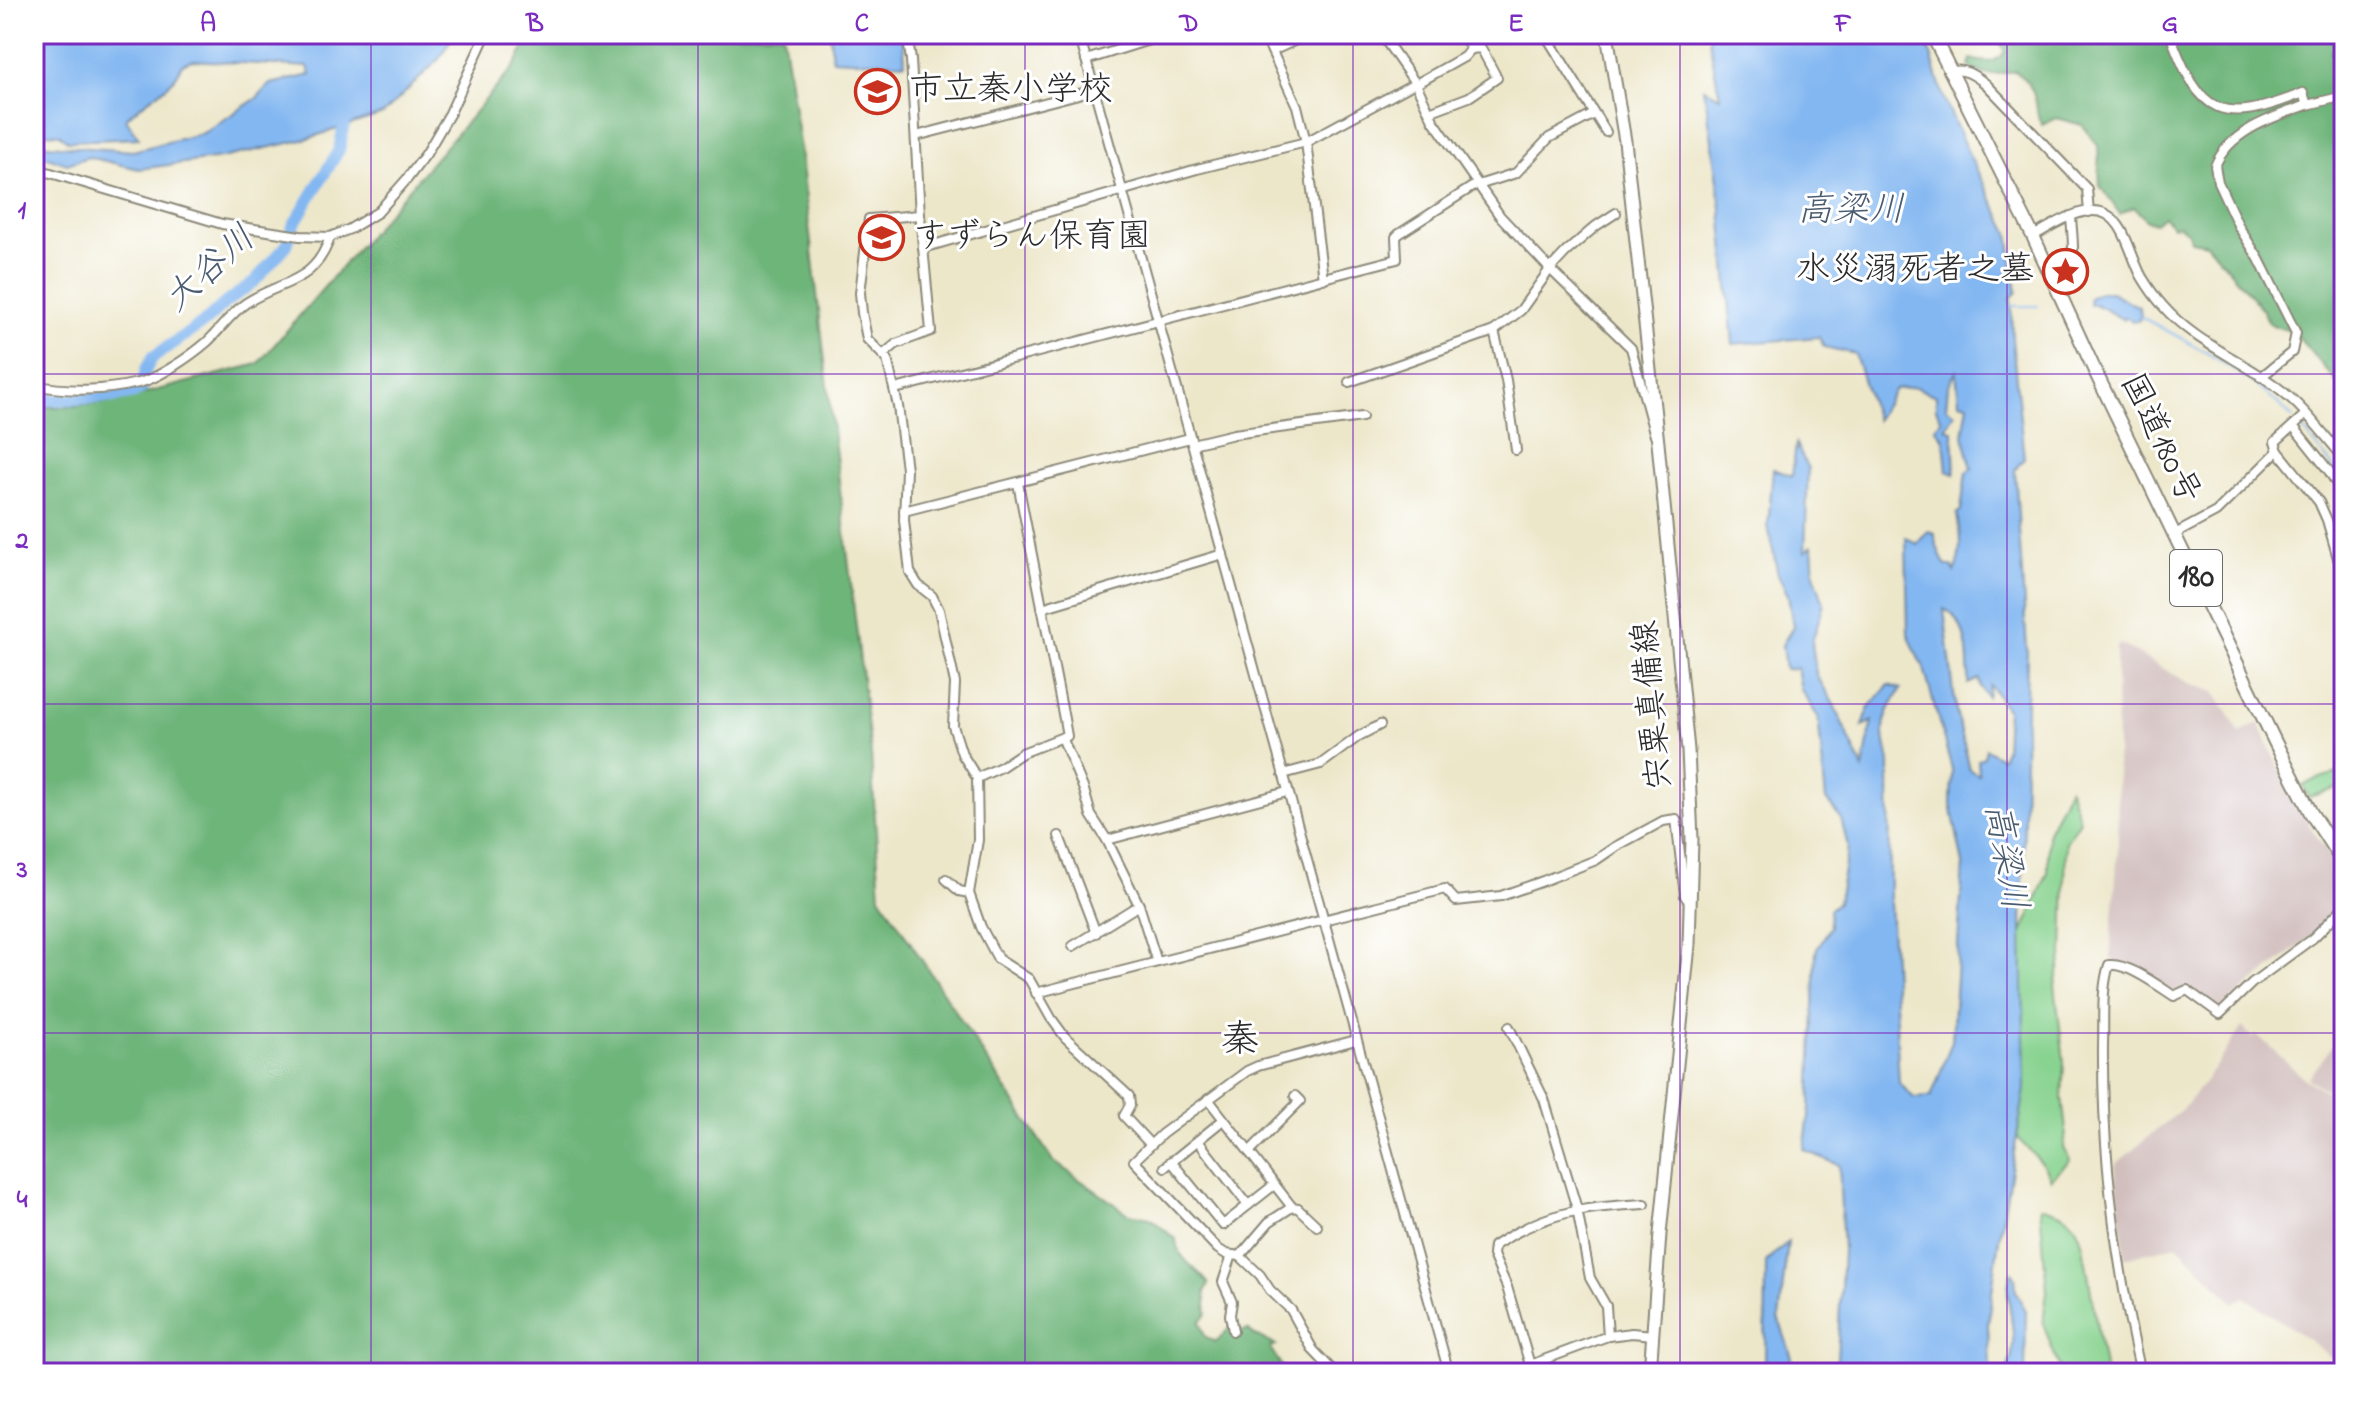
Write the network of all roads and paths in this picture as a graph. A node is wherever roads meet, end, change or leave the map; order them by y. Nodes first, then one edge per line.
1 (486, 34) edge
2 (915, 34) edge
3 (1079, 34) edge
4 (1168, 34) edge
5 (1264, 34) edge
6 (1309, 34) edge
7 (1381, 34) edge
8 (1463, 34) edge
9 (1545, 34) edge
10 (1607, 34) edge
11 (1932, 34) edge
12 (2170, 34) edge
13 (908, 38) edge
14 (1471, 49) junction
15 (1272, 51) junction
16 (1086, 60) junction
17 (1949, 72) junction
18 (1416, 84) junction
19 (1094, 90) junction
20 (2344, 96) edge
21 (2307, 105) junction
22 (1429, 112) junction
23 (1594, 114) junction
24 (1606, 132) dead end
25 (916, 136) junction
26 (1306, 142) junction
27 (34, 168) edge
28 (1478, 186) junction
29 (1121, 191) junction
30 (2089, 212) junction
31 (1616, 213) dead end
32 (920, 215) junction
33 (2071, 216) junction
34 (2033, 236) junction
35 (330, 237) junction
36 (923, 248) junction
37 (1550, 269) junction
38 (1323, 279) junction
39 (2057, 287) junction
40 (1158, 320) junction
41 (1494, 331) junction
42 (884, 354) junction
43 (2261, 377) junction
44 (1349, 382) dead end
45 (34, 385) edge
46 (895, 389) junction
47 (2306, 414) junction
48 (1362, 417) dead end
49 (2293, 426) junction
50 (1191, 441) junction
51 (1658, 443) junction
52 (1516, 450) dead end
53 (2278, 451) junction
54 (2344, 458) edge
55 (1018, 483) junction
56 (2344, 495) edge
57 (904, 511) junction
58 (2175, 534) junction
59 (1223, 554) junction
60 (2344, 579) edge
61 (1042, 608) junction
62 (1380, 725) dead end
63 (1063, 737) junction
64 (1283, 774) junction
65 (977, 778) junction
66 (1287, 792) junction
67 (1059, 836) dead end
68 (1107, 840) junction
69 (2344, 864) edge
70 (946, 879) dead end
71 (969, 893) junction
72 (1139, 905) junction
73 (1691, 905) junction
74 (2344, 907) edge
75 (1323, 920) junction
76 (1096, 933) junction
77 (1073, 946) dead end
78 (1157, 962) junction
79 (1036, 993) junction
80 (1509, 1027) dead end
81 (1356, 1040) junction
82 (1295, 1096) dead end
83 (1208, 1099) junction
84 (1223, 1120) junction
85 (1198, 1141) junction
86 (1150, 1144) junction
87 (1249, 1152) junction
88 (1274, 1185) junction
89 (1645, 1204) dead end
90 (1248, 1205) junction
91 (1292, 1207) junction
92 (1577, 1209) junction
93 (1317, 1226) dead end
94 (1236, 1256) junction
95 (1233, 1331) dead end
96 (1653, 1335) junction
97 (1608, 1336) junction
98 (1530, 1365) junction
99 (1335, 1373) edge
100 (1449, 1373) edge
101 (1518, 1373) edge
102 (1650, 1373) edge
103 (2141, 1373) edge

1 - 35 street
2 - 13 street
3 - 16 street
4 - 16 street
5 - 15 street
6 - 15 street
7 - 18 street
8 - 14 street
9 - 23 street
10 - 51 main road, 宍粟真備線
11 - 17 highway, 国道180号 / 180
12 - 21 street
13 - 25 street
14 - 18 street
14 - 22 street
15 - 26 street
16 - 19 street
17 - 30 street
17 - 34 highway, 国道180号 / 180
18 - 22 street
18 - 26 street
19 - 25 street
19 - 29 street
20 - 21 street
21 - 43 street
22 - 28 street
23 - 24 street
23 - 28 street
25 - 32 street
26 - 29 street
26 - 38 street
27 - 35 street
28 - 37 street
28 - 38 street
29 - 36 street
29 - 40 street
30 - 33 street
30 - 43 street
31 - 37 street
32 - 36 street
32 - 42 street
33 - 34 street
33 - 39 street
34 - 39 highway, 国道180号 / 180
35 - 45 street
36 - 42 street
37 - 41 street
37 - 51 street
38 - 40 street
39 - 58 highway, 国道180号 / 180
40 - 46 street
40 - 50 street
41 - 44 street
41 - 52 street
42 - 46 street
43 - 47 street
46 - 57 street
47 - 49 street
47 - 54 street
48 - 50 street
49 - 53 street
49 - 56 street
50 - 55 street
50 - 59 street
51 - 73 main road, 宍粟真備線
53 - 58 street
53 - 60 street
55 - 57 street
55 - 61 street
57 - 65 street
58 - 69 highway, 国道180号 / 180
59 - 61 street
59 - 64 street
61 - 63 street
62 - 64 street
63 - 65 street
63 - 68 street
64 - 66 street
65 - 71 street
66 - 68 street
66 - 75 street
67 - 76 street
68 - 72 street
70 - 71 street
71 - 79 street
72 - 76 street
72 - 78 street
73 - 75 street
73 - 96 main road, 宍粟真備線
74 - 103 street
75 - 78 street
75 - 81 street
76 - 77 street
78 - 79 street
79 - 86 street
80 - 92 street
81 - 83 street
81 - 100 street
82 - 87 street
83 - 84 street
83 - 86 street
84 - 85 street
84 - 87 street
85 - 90 street
85 - 90 street
86 - 94 street
87 - 88 street
88 - 90 street
88 - 91 street
89 - 92 street
91 - 93 street
91 - 94 street
92 - 97 street
92 - 98 street
94 - 95 street
94 - 99 street
96 - 97 street
96 - 102 main road, 宍粟真備線
97 - 98 street
98 - 101 street

